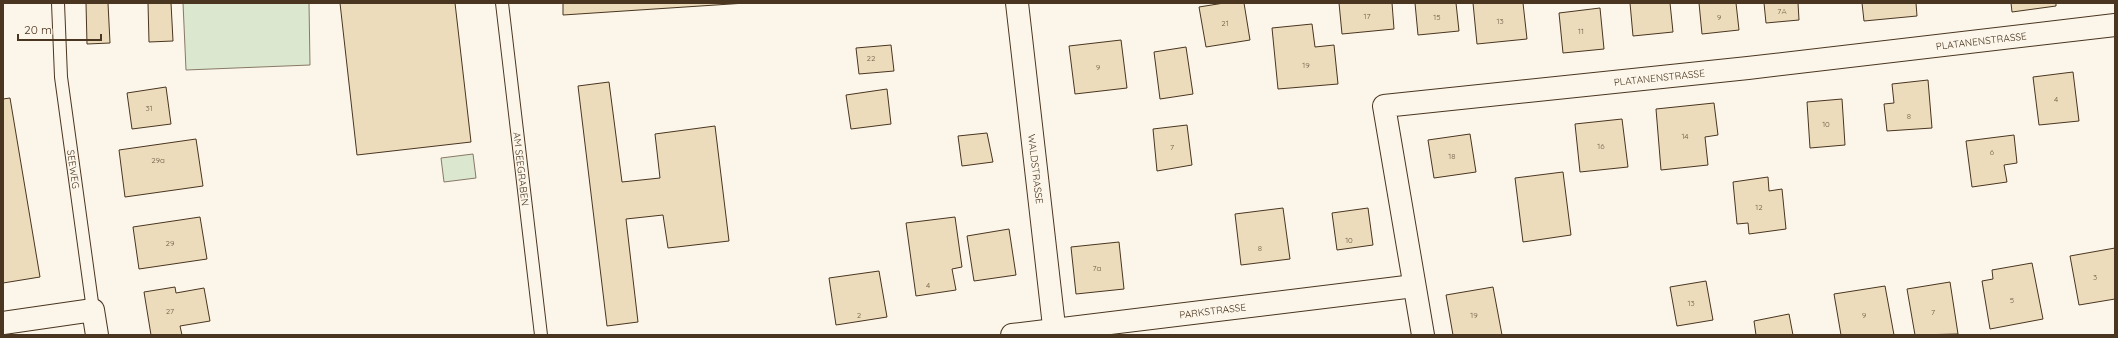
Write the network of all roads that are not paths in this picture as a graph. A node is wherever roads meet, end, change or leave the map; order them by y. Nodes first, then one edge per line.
1 (58, 3) edge
2 (502, 3) edge
3 (1017, 3) edge
4 (2115, 25) edge
5 (1414, 286) junction
6 (93, 310) junction
7 (3, 323) edge
8 (1055, 332) edge
9 (97, 335) edge
10 (541, 335) edge
11 (1012, 335) edge
12 (1423, 335) edge

1 - 6 lane, SEEWEG
2 - 10 lane, AM SEEGRABEN
3 - 8 street, WALDSTRASSE
4 - 5 street, PLATANENSTRASSE
5 - 8 street, PARKSTRASSE
5 - 12 street
6 - 7 street
6 - 9 street, SEEWEG
8 - 11 street, PARKSTRASSE

